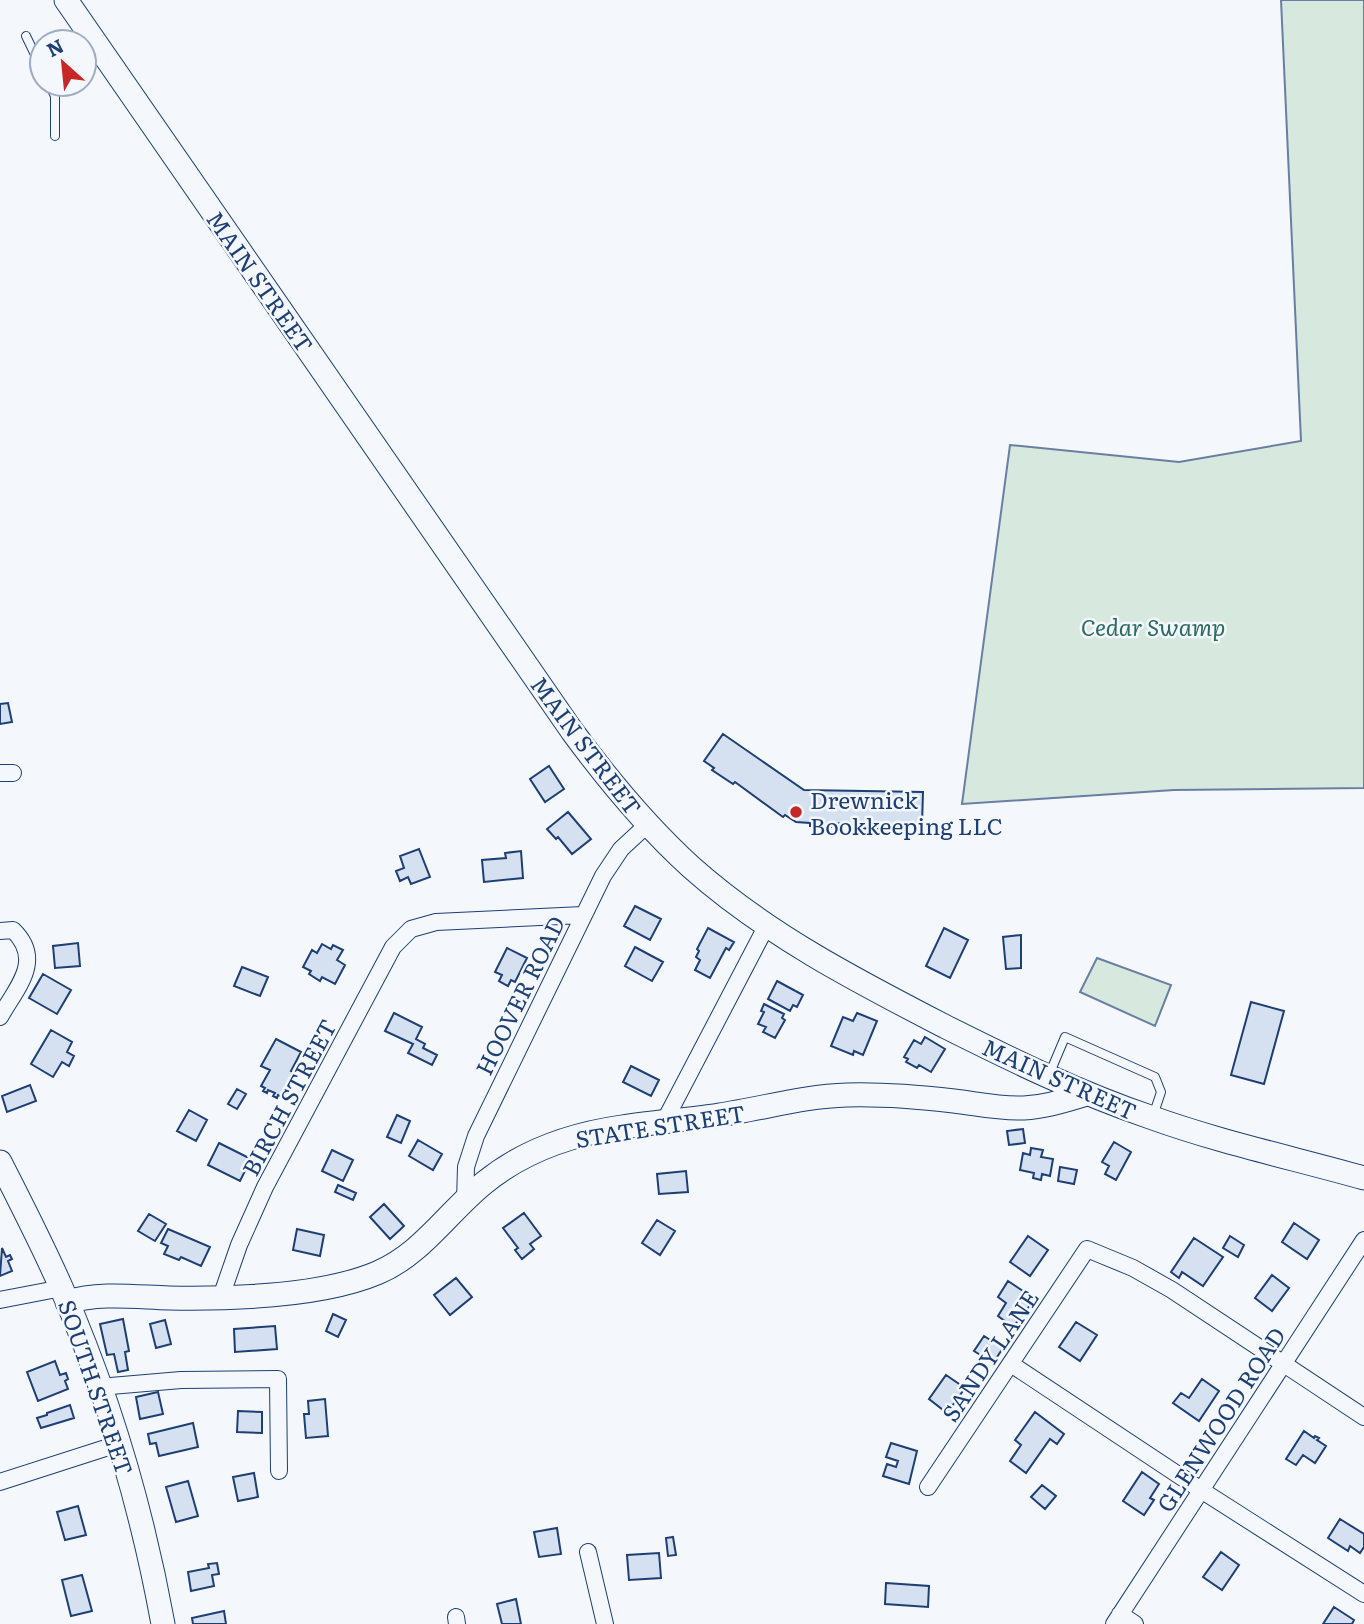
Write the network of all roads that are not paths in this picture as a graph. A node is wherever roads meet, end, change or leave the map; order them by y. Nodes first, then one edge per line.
1 (66, 0) edge
2 (26, 36) dead end
3 (28, 40) edge
4 (55, 98) edge
5 (55, 136) dead end
6 (648, 824) junction
7 (583, 915) junction
8 (767, 925) junction
9 (6, 930) edge
10 (0, 1017) edge
11 (1048, 1076) junction
12 (1087, 1094) junction
13 (1152, 1118) junction
14 (664, 1122) junction
15 (0, 1161) edge
16 (1364, 1178) edge
17 (465, 1200) junction
18 (1364, 1240) edge
19 (64, 1295) junction
20 (221, 1297) junction
21 (0, 1300) edge
22 (1011, 1364) junction
23 (1282, 1365) junction
24 (99, 1387) junction
25 (1364, 1417) edge
26 (118, 1444) junction
27 (279, 1471) dead end
28 (0, 1482) edge
29 (928, 1487) dead end
30 (1201, 1490) junction
31 (587, 1552) dead end
32 (1364, 1594) edge
33 (1117, 1619) edge
34 (163, 1624) edge
35 (605, 1624) edge
36 (1135, 1624) edge

1 - 6 main road, MAIN STREET
2 - 3 lane
4 - 5 lane
6 - 7 street, HOOVER ROAD
6 - 8 main road, MAIN STREET
7 - 17 street, HOOVER ROAD
7 - 20 street, BIRCH STREET
8 - 11 main road, MAIN STREET
8 - 14 street
9 - 10 street
11 - 12 main road, MAIN STREET
11 - 13 lane
12 - 13 main road, MAIN STREET
12 - 14 main road, STATE STREET
13 - 16 main road, MAIN STREET
14 - 17 main road, STATE STREET
15 - 19 main road, SOUTH STREET
17 - 20 main road, STATE STREET
18 - 23 street, GLENWOOD ROAD
19 - 20 main road, STATE STREET
19 - 21 street
19 - 24 main road, SOUTH STREET
22 - 23 street, SANDY LANE
22 - 29 street, SANDY LANE
22 - 30 street
23 - 25 street
23 - 30 street, GLENWOOD ROAD
24 - 26 main road, SOUTH STREET
24 - 27 street
26 - 28 street
26 - 34 main road, SOUTH STREET
30 - 32 street
30 - 33 street, GLENWOOD ROAD
31 - 35 street
33 - 36 street

